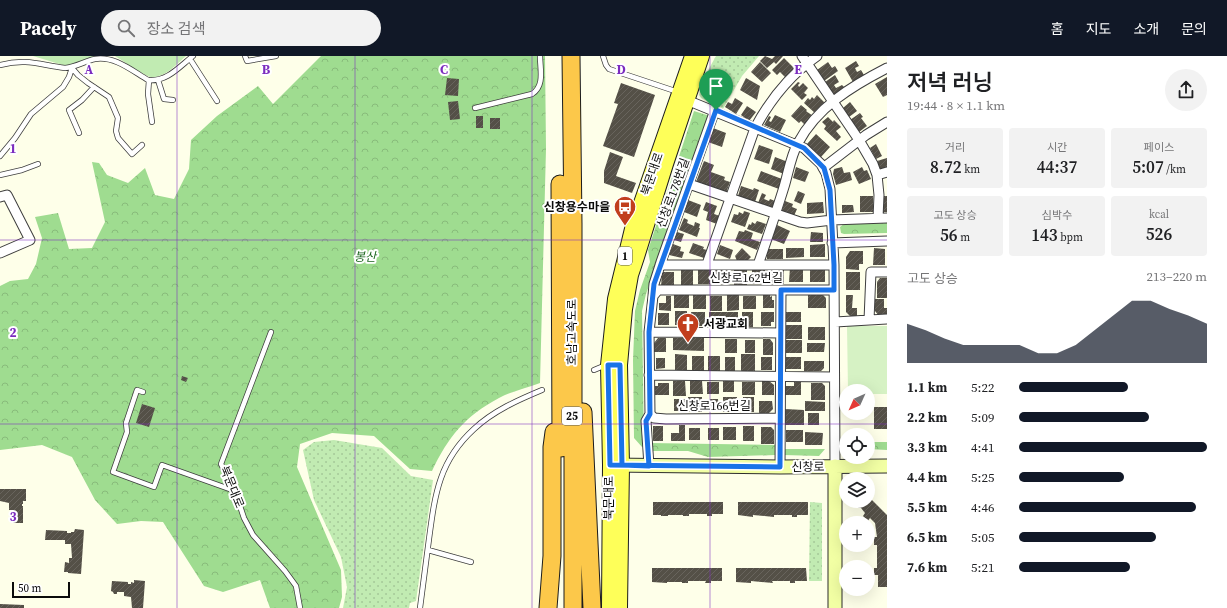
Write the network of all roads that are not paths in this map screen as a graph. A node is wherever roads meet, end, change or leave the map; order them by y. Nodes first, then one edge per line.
1 (244, 56) edge
2 (276, 56) edge
3 (540, 56) edge
4 (560, 56) edge
5 (570, 56) edge
6 (603, 56) edge
7 (692, 56) edge
8 (702, 56) edge
9 (817, 56) edge
10 (192, 57) edge
11 (805, 60) edge
12 (0, 65) edge
13 (72, 68) junction
14 (887, 68) edge
15 (149, 80) junction
16 (158, 80) junction
17 (94, 87) junction
18 (679, 93) junction
19 (173, 100) dead end
20 (217, 101) dead end
21 (833, 101) junction
22 (694, 103) dead end
23 (475, 108) dead end
24 (716, 110) junction
25 (152, 122) dead end
26 (887, 122) edge
27 (756, 128) junction
28 (79, 133) dead end
29 (859, 140) junction
30 (797, 144) junction
31 (142, 145) dead end
32 (0, 156) edge
33 (38, 164) dead end
34 (824, 168) junction
35 (887, 172) edge
36 (0, 175) edge
37 (877, 175) junction
38 (689, 184) junction
39 (0, 197) edge
40 (730, 198) junction
41 (775, 214) junction
42 (883, 218) edge
43 (832, 220) junction
44 (887, 241) edge
45 (832, 243) junction
46 (0, 253) edge
47 (707, 264) junction
48 (660, 265) junction
49 (758, 265) junction
50 (834, 265) junction
51 (887, 272) edge
52 (655, 290) junction
53 (781, 290) junction
54 (834, 290) junction
55 (572, 307) junction
56 (887, 319) edge
57 (870, 320) junction
58 (834, 322) junction
59 (271, 332) dead end
60 (649, 332) junction
61 (780, 333) junction
62 (614, 365) junction
63 (594, 370) dead end
64 (649, 375) junction
65 (780, 377) junction
66 (834, 377) junction
67 (542, 390) dead end
68 (143, 392) dead end
69 (560, 397) junction
70 (650, 414) junction
71 (780, 418) junction
72 (616, 465) junction
73 (649, 466) junction
74 (835, 466) junction
75 (887, 466) edge
76 (780, 467) junction
77 (235, 490) junction
78 (428, 550) junction
79 (471, 562) dead end
80 (598, 607) edge
81 (300, 608) edge
82 (420, 608) edge
83 (548, 608) edge
84 (562, 608) edge
85 (573, 608) edge
86 (620, 608) edge
87 (835, 608) edge

1 - 2 lane
3 - 23 lane
4 - 69 highway, 호남고속도로 / 25
5 - 55 highway, 호남고속도로 / 25
6 - 18 lane
7 - 18 main road, 북문대로 / 1
8 - 62 main road, 북문대로 / 1
9 - 11 street
10 - 16 lane
10 - 20 lane
11 - 21 street
11 - 27 street
12 - 13 lane
13 - 15 lane
13 - 17 lane
13 - 32 lane
14 - 21 street
15 - 16 lane
15 - 25 lane
16 - 19 lane
17 - 28 lane
17 - 31 lane
18 - 62 main road, 북문대로 / 1
21 - 29 street
21 - 30 street
22 - 24 street
24 - 27 street
24 - 38 street, 신창로178번길
26 - 29 street
27 - 30 street
27 - 40 street
29 - 34 street
29 - 37 street
30 - 34 street
30 - 41 street
33 - 36 lane
34 - 43 street
35 - 37 street
37 - 42 street
38 - 40 street
38 - 48 street, 신창로178번길
39 - 46 street
40 - 41 street
40 - 47 street
41 - 43 street
41 - 49 street
42 - 43 street
43 - 45 street
44 - 45 street
45 - 50 street
47 - 48 street
47 - 49 street
48 - 52 street, 신창로178번길
49 - 50 street
50 - 54 street
51 - 57 street
52 - 53 street, 신창로162번길
52 - 60 street, 신창로178번길
53 - 54 street, 신창로162번길
53 - 61 street
54 - 58 street
55 - 80 highway
55 - 85 highway, 호남고속도로 / 25
56 - 57 street
57 - 58 street
58 - 66 street
59 - 77 lane, 북문대로
60 - 61 street
60 - 64 street, 신창로178번길
61 - 65 street
62 - 63 lane
62 - 72 main road, 북문대로 / 1
64 - 65 street
64 - 70 street, 신창로178번길
65 - 66 street
65 - 71 street
66 - 74 street
67 - 78 lane
68 - 77 lane
69 - 83 highway
69 - 84 highway, 호남고속도로 / 25
70 - 71 street, 신창로166번길
70 - 73 street, 신창로178번길
71 - 76 street
72 - 73 main road, 신창로
72 - 80 main road, 북문대로 / 1
72 - 86 main road, 북문대로 / 1
73 - 76 main road, 신창로
74 - 75 main road, 신창로
74 - 76 main road, 신창로
74 - 87 main road
77 - 81 lane, 북문대로
78 - 79 lane
78 - 82 lane

